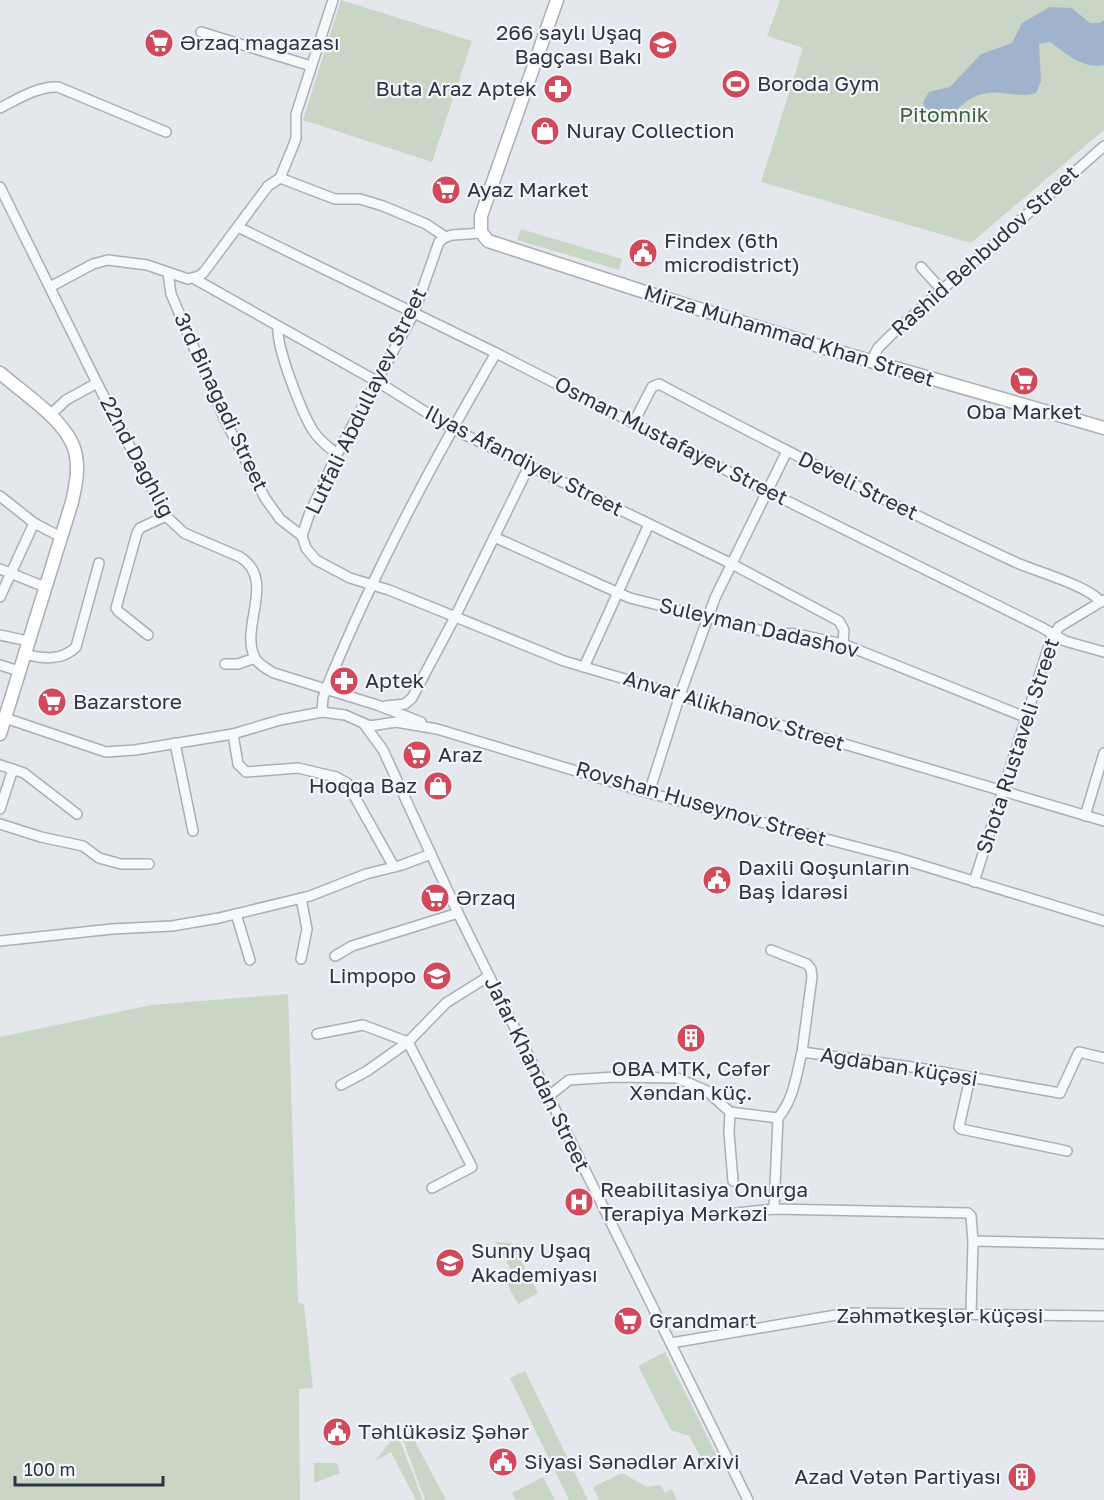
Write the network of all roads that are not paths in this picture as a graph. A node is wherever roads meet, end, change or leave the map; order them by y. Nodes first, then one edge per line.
1 (333, 0) edge
2 (557, 0) edge
3 (201, 32) dead end
4 (311, 66) junction
5 (0, 108) edge
6 (166, 132) dead end
7 (1104, 146) edge
8 (280, 178) junction
9 (0, 187) edge
10 (238, 227) junction
11 (481, 232) junction
12 (444, 236) junction
13 (921, 267) dead end
14 (168, 273) junction
15 (193, 278) junction
16 (50, 287) junction
17 (941, 289) junction
18 (414, 313) junction
19 (278, 327) junction
20 (496, 353) junction
21 (871, 361) junction
22 (0, 373) edge
23 (378, 381) junction
24 (97, 383) junction
25 (50, 416) junction
26 (634, 422) junction
27 (1104, 428) edge
28 (453, 429) junction
29 (787, 451) junction
30 (337, 454) junction
31 (529, 466) junction
32 (769, 492) junction
33 (0, 496) edge
34 (166, 516) junction
35 (34, 523) junction
36 (650, 524) junction
37 (302, 536) junction
38 (61, 537) junction
39 (494, 537) junction
40 (99, 563) dead end
41 (732, 564) junction
42 (0, 568) edge
43 (11, 574) junction
44 (370, 585) junction
45 (45, 587) junction
46 (619, 593) junction
47 (0, 597) edge
48 (1102, 601) edge
49 (708, 616) junction
50 (455, 617) junction
51 (1053, 634) junction
52 (0, 635) edge
53 (148, 635) dead end
54 (28, 641) junction
55 (843, 644) junction
56 (1104, 652) edge
57 (24, 654) junction
58 (255, 658) junction
59 (0, 664) edge
60 (225, 664) dead end
61 (584, 667) junction
62 (19, 671) junction
63 (326, 690) junction
64 (680, 695) junction
65 (377, 705) junction
66 (317, 712) junction
67 (1025, 717) junction
68 (384, 723) junction
69 (364, 724) junction
70 (1, 727) edge
71 (437, 729) junction
72 (233, 734) junction
73 (176, 743) junction
74 (380, 743) junction
75 (1104, 753) edge
76 (0, 765) edge
77 (13, 769) junction
78 (1002, 791) junction
79 (649, 792) junction
80 (0, 809) edge
81 (77, 814) dead end
82 (1084, 816) junction
83 (1104, 821) edge
84 (0, 824) edge
85 (193, 831) dead end
86 (431, 854) junction
87 (149, 864) dead end
88 (393, 867) junction
89 (974, 882) junction
90 (301, 898) junction
91 (458, 913) junction
92 (236, 914) junction
93 (1104, 921) edge
94 (0, 941) edge
95 (771, 950) dead end
96 (335, 956) dead end
97 (301, 959) dead end
98 (250, 960) dead end
99 (489, 976) junction
100 (317, 1034) dead end
101 (408, 1042) junction
102 (802, 1052) junction
103 (1104, 1058) edge
104 (970, 1078) junction
105 (341, 1085) dead end
106 (549, 1096) junction
107 (730, 1112) junction
108 (778, 1118) junction
109 (1067, 1151) dead end
110 (733, 1181) dead end
111 (432, 1188) dead end
112 (774, 1209) junction
113 (737, 1213) dead end
114 (973, 1241) junction
115 (1104, 1244) edge
116 (971, 1313) junction
117 (1104, 1316) edge
118 (671, 1343) junction
119 (748, 1500) edge

1 - 4 street
2 - 11 street
3 - 4 street
4 - 8 street
5 - 6 street
7 - 17 street, Rashid Behbudov Street
8 - 10 street
8 - 12 street
9 - 16 street, 22nd Daghlig
10 - 15 street
10 - 18 street, Osman Mustafayev Street
11 - 12 street
11 - 21 street, Mirza Muhammad Khan Street
12 - 18 street, Lutfali Abdullayev Street
13 - 17 street
14 - 15 street, Ilyas Afandiyev Street
14 - 16 street, Ilyas Afandiyev Street
14 - 37 street, 3rd Binagadi Street
15 - 19 street, Ilyas Afandiyev Street
16 - 24 street, 22nd Daghlig
17 - 21 street, Rashid Behbudov Street
18 - 20 street, Osman Mustafayev Street
18 - 23 street, Lutfali Abdullayev Street
19 - 23 street, Ilyas Afandiyev Street
19 - 30 street
20 - 26 street, Osman Mustafayev Street
20 - 28 street
21 - 27 street, Mirza Muhammad Khan Street
22 - 25 street
23 - 28 street, Ilyas Afandiyev Street
23 - 30 street, Lutfali Abdullayev Street
24 - 25 street
24 - 34 street, 22nd Daghlig
25 - 38 street
26 - 29 street, Develi Street
26 - 32 street, Osman Mustafayev Street
28 - 31 street, Ilyas Afandiyev Street
28 - 44 street
29 - 32 street
29 - 48 street, Develi Street
30 - 37 street, Lutfali Abdullayev Street
31 - 36 street, Ilyas Afandiyev Street
31 - 39 street
32 - 41 street
32 - 51 street, Osman Mustafayev Street
33 - 35 street
34 - 53 street
34 - 58 street, 22nd Daghlig
35 - 38 street
35 - 43 street
36 - 41 street, Ilyas Afandiyev Street
36 - 46 street
37 - 44 street, 3rd Binagadi Street
38 - 45 street
39 - 46 street, Suleyman Dadashov
39 - 50 street
40 - 57 street
41 - 49 street
41 - 55 street, Ilyas Afandiyev Street
42 - 43 street
43 - 45 street
43 - 47 street
44 - 50 street, Anvar Alikhanov Street
44 - 63 street
45 - 54 street
46 - 49 street, Suleyman Dadashov
46 - 61 street
48 - 51 street, Shota Rustaveli Street
49 - 55 street, Suleyman Dadashov
49 - 64 street
50 - 61 street, Anvar Alikhanov Street
50 - 65 street
51 - 56 street, Osman Mustafayev Street
51 - 67 street, Shota Rustaveli Street
52 - 54 street
54 - 57 street
55 - 67 street, Suleyman Dadashov
57 - 62 street
58 - 60 street
58 - 63 street
59 - 62 street
61 - 64 street, Anvar Alikhanov Street
62 - 70 street
63 - 65 street
63 - 66 street
64 - 78 street, Anvar Alikhanov Street
64 - 79 street
65 - 68 street
65 - 71 street
66 - 69 street
66 - 72 street
67 - 78 street, Shota Rustaveli Street
68 - 69 street
68 - 71 street
68 - 74 street
69 - 74 street, Jafar Khandan Street
70 - 73 street
71 - 79 street, Rovshan Huseynov Street
72 - 73 street
72 - 88 street
73 - 85 street
74 - 86 street, Jafar Khandan Street
75 - 82 street
76 - 77 street
77 - 80 street
77 - 81 street
78 - 82 street, Anvar Alikhanov Street
78 - 89 street, Shota Rustaveli Street
79 - 89 street, Rovshan Huseynov Street
82 - 83 street, Anvar Alikhanov Street
84 - 87 street
86 - 88 street
86 - 91 street, Jafar Khandan Street
88 - 90 street
89 - 93 street, Rovshan Huseynov Street
90 - 92 street
90 - 97 street
91 - 96 street
91 - 99 street, Jafar Khandan Street
92 - 94 street
92 - 98 street
95 - 102 street
99 - 101 street
99 - 106 street, Jafar Khandan Street
100 - 101 street
101 - 105 street
101 - 111 street
102 - 104 street, Ağdaban küçəsi
102 - 108 street, Ağdaban küçəsi
103 - 104 street, Ağdaban küçəsi
104 - 109 street
106 - 107 street
106 - 118 street, Jafar Khandan Street
107 - 108 street
107 - 110 street
108 - 112 street
112 - 113 street
112 - 114 street
114 - 115 street
114 - 116 street
116 - 117 street, Zəhmətkeşlər küçəsi
116 - 118 street, Zəhmətkeşlər küçəsi
118 - 119 street, Jafar Khandan Street

